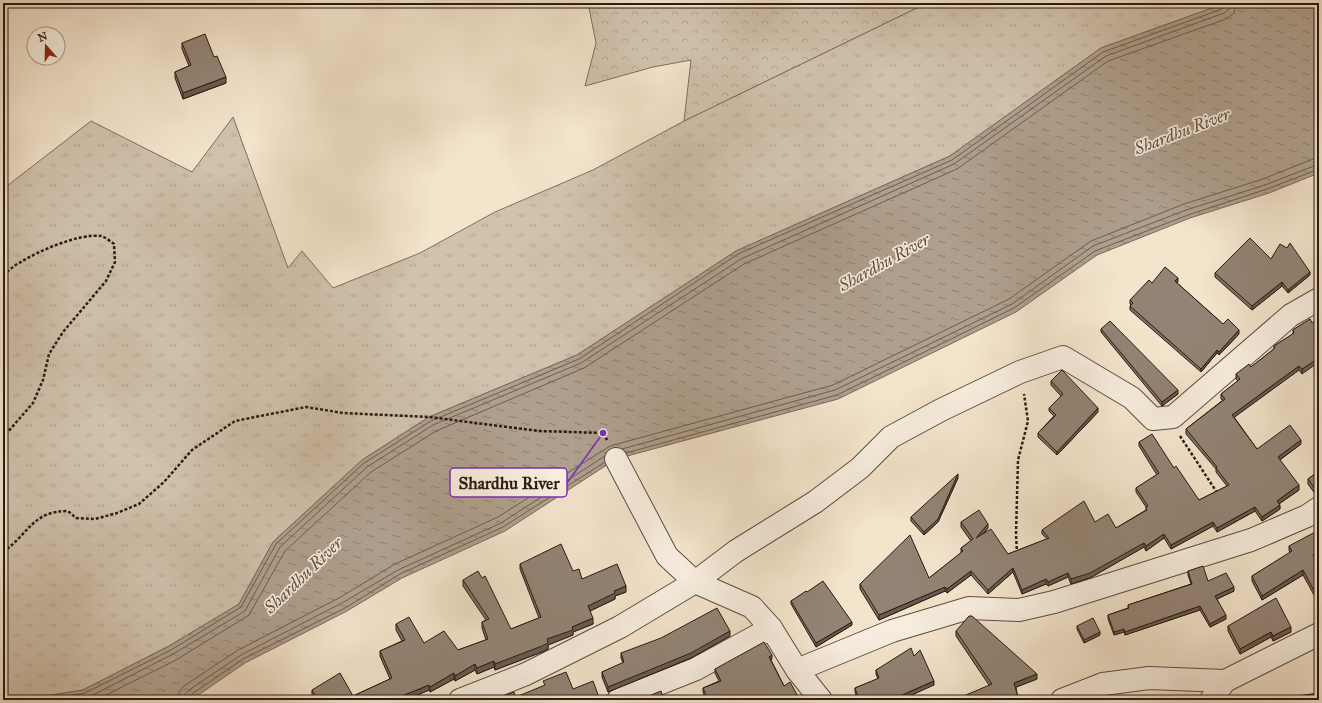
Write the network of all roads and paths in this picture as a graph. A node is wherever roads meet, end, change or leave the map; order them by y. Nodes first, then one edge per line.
1 (3, 275) edge
2 (1319, 299) edge
3 (1020, 372) junction
4 (1167, 418) junction
5 (3, 441) edge
6 (616, 460) joint
7 (1222, 501) edge
8 (1319, 508) edge
9 (3, 552) edge
10 (1017, 557) edge
11 (695, 582) junction
12 (771, 628) junction
13 (1319, 634) edge
14 (797, 670) junction
15 (1225, 681) junction
16 (3, 692) edge
17 (10, 700) edge
18 (460, 700) edge
19 (618, 700) edge
20 (820, 700) edge
21 (1062, 700) edge
22 (1211, 700) edge

1 - 5 path
2 - 4 street
3 - 4 street
3 - 10 path
3 - 11 street
4 - 7 path
6 - 9 path
6 - 11 street
8 - 14 street
11 - 12 street
11 - 18 street
12 - 14 street
12 - 19 street
13 - 15 street
14 - 20 street
15 - 21 street
15 - 22 street
16 - 17 path

